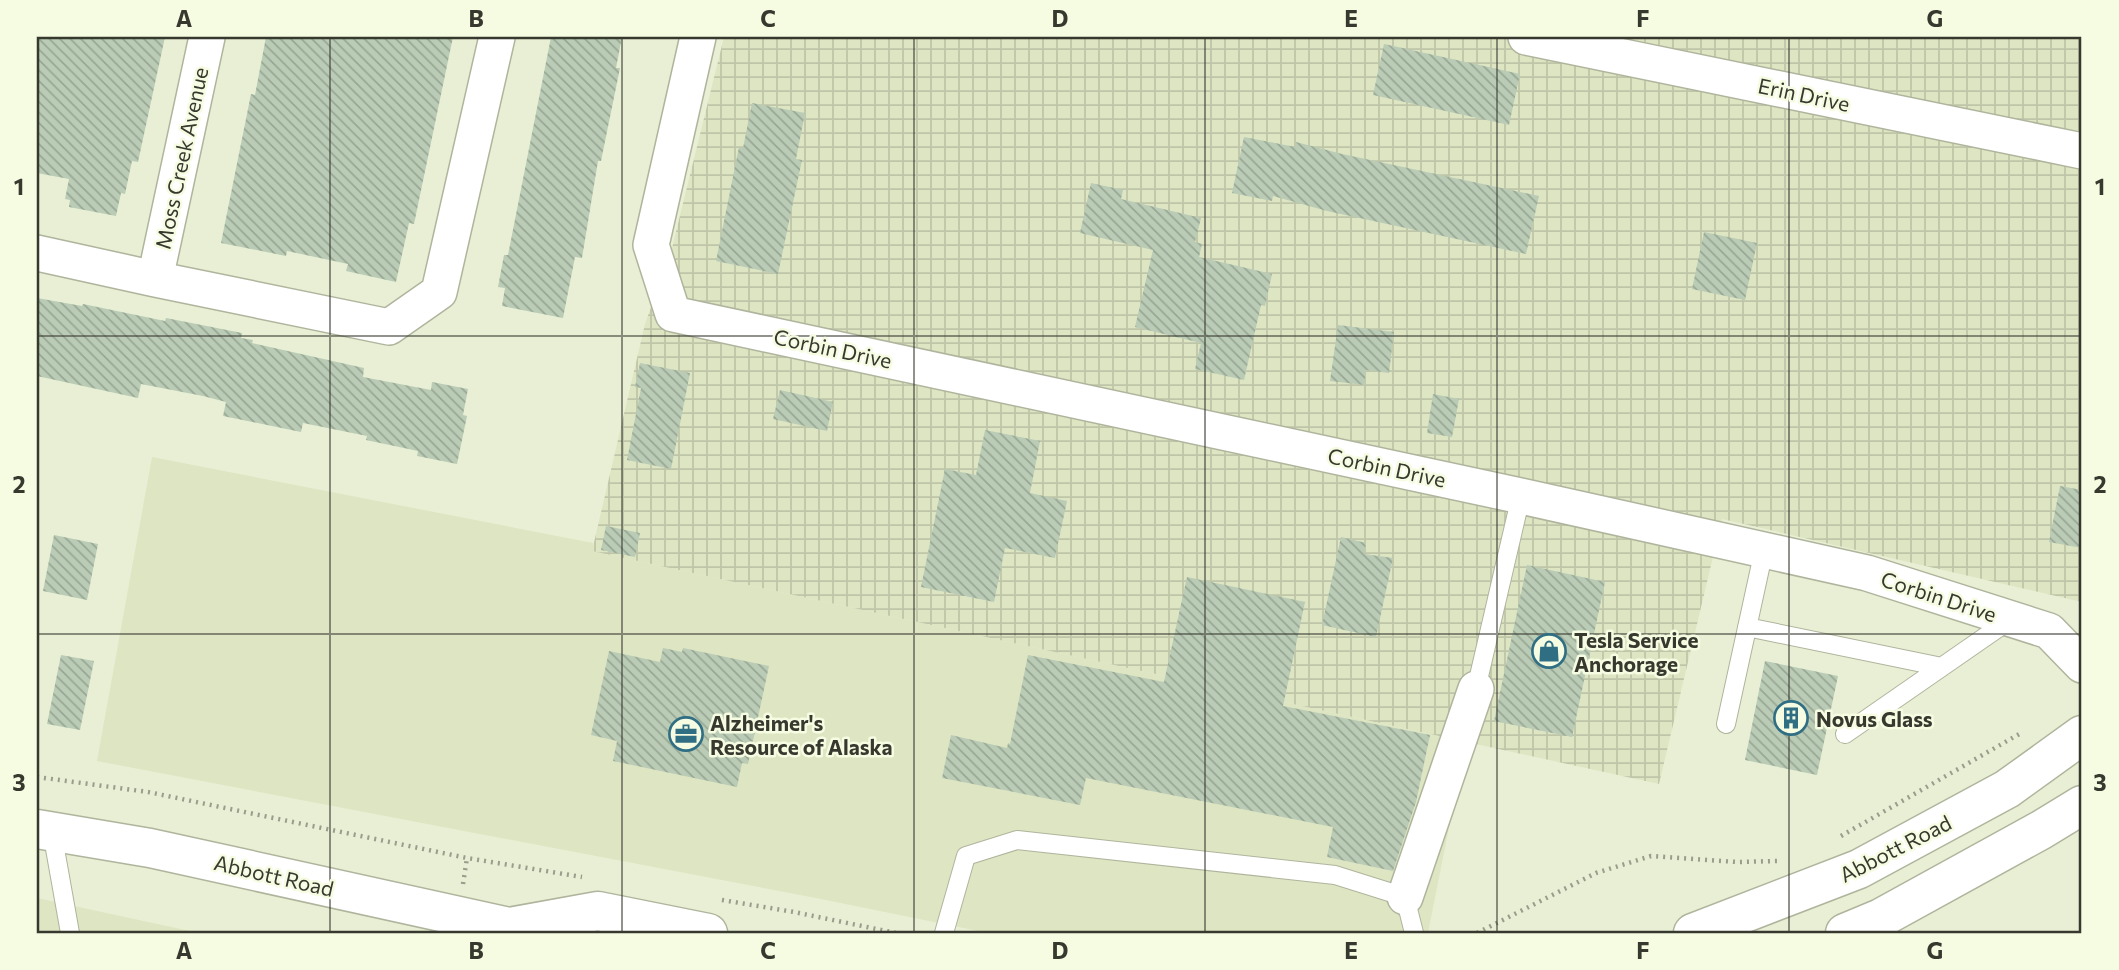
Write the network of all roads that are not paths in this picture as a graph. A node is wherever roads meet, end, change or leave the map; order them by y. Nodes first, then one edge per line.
1 (207, 37) edge
2 (497, 37) edge
3 (698, 37) edge
4 (1526, 37) edge
5 (2082, 151) edge
6 (37, 253) edge
7 (155, 279) junction
8 (1521, 496) junction
9 (1763, 550) junction
10 (2011, 619) junction
11 (1746, 627) junction
12 (2082, 665) edge
13 (1942, 667) junction
14 (1476, 689) joint
15 (1726, 724) dead end
16 (1845, 734) dead end
17 (2082, 735) edge
18 (2082, 805) edge
19 (44, 830) edge
20 (1405, 897) junction
21 (513, 931) edge
22 (70, 933) edge
23 (708, 933) edge
24 (944, 933) edge
25 (1414, 933) edge
26 (1693, 933) edge
27 (1845, 933) edge

1 - 7 street, Moss Creek Avenue
2 - 7 street
3 - 8 street, Corbin Drive
4 - 5 street, Erin Drive
6 - 7 street
8 - 9 street, Corbin Drive
8 - 14 lane
9 - 10 street, Corbin Drive
9 - 11 lane
10 - 12 street, Corbin Drive
10 - 13 lane
11 - 13 lane
11 - 15 lane
13 - 16 lane
14 - 20 street
17 - 26 main road, Abbott Road
18 - 27 main road
19 - 21 main road, Abbott Road
19 - 22 lane
20 - 24 lane
20 - 25 lane
21 - 23 main road, Abbott Road

